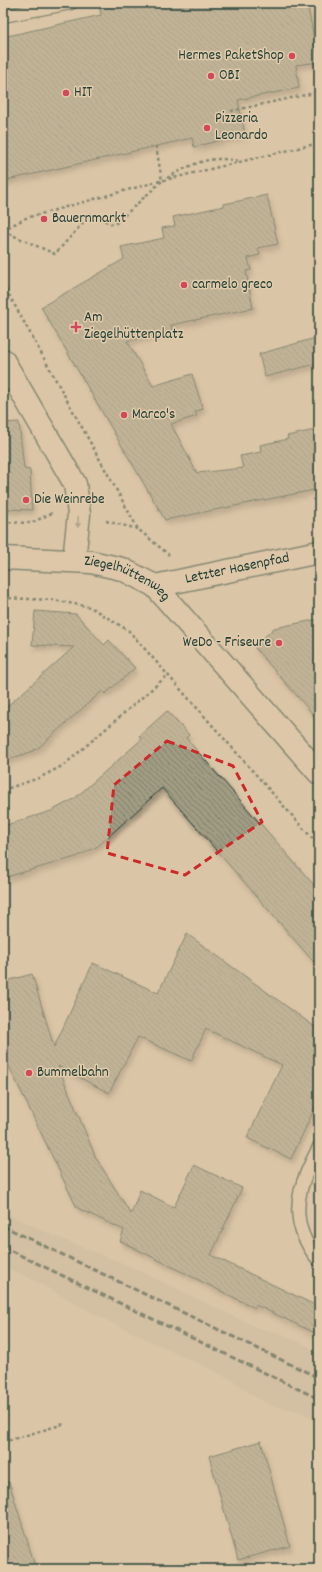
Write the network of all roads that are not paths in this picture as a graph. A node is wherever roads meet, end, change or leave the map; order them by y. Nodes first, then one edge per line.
1 (71, 3) edge
2 (3, 16) edge
3 (3, 360) edge
4 (319, 552) edge
5 (3, 558) edge
6 (74, 560) junction
7 (155, 586) junction
8 (319, 773) edge
9 (319, 1147) edge
10 (319, 1260) edge

1 - 2 lane
3 -> 6 street, Ziegelhüttenweg
4 - 7 street, Letzter Hasenpfad
5 - 6 street
6 - 7 street, Ziegelhüttenweg
7 - 8 street, Ziegelhüttenweg
9 - 10 lane

